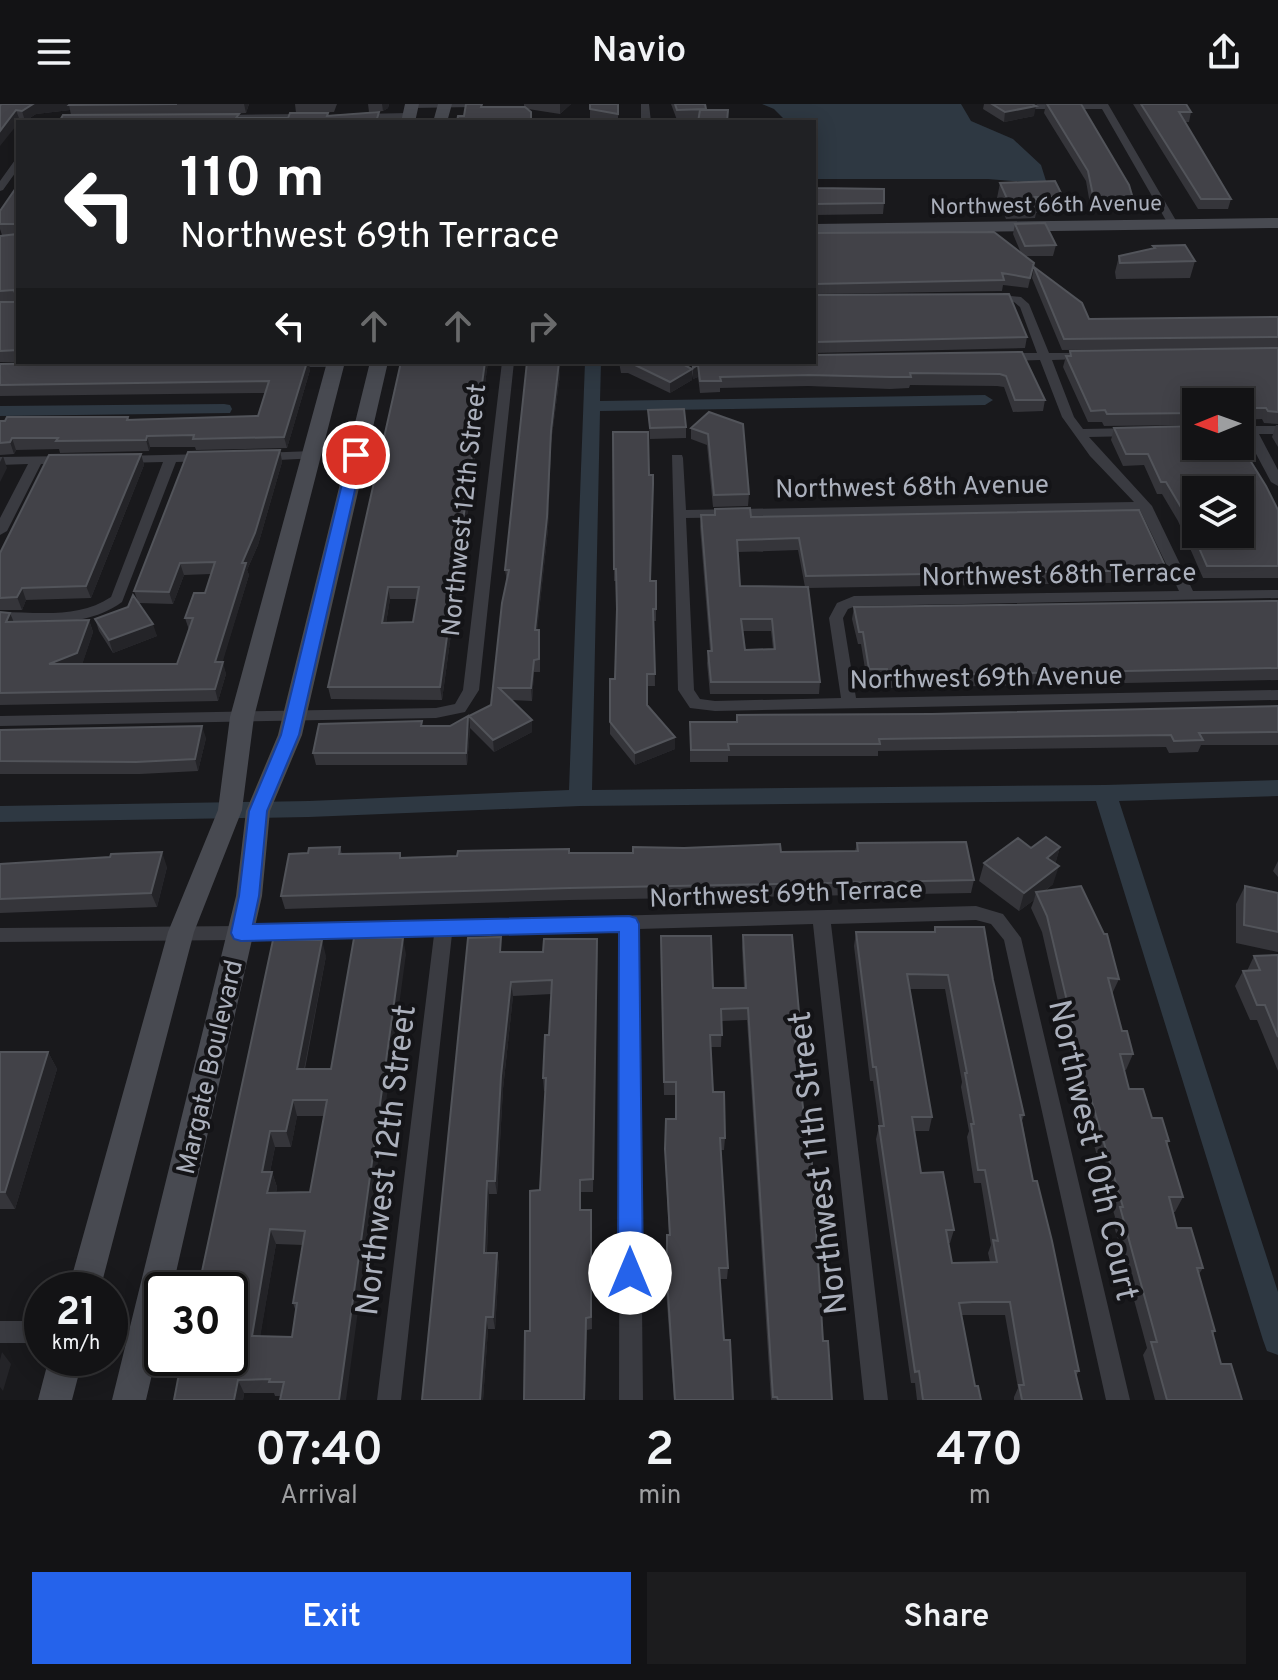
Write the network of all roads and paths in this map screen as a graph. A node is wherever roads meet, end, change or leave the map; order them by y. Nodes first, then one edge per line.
1 (277, 104) edge
2 (445, 104) edge
3 (474, 104) edge
4 (1105, 105) edge
5 (1037, 107) edge
6 (410, 112) edge
7 (272, 117) junction
8 (318, 117) edge
9 (348, 117) edge
10 (209, 118) edge
11 (13, 176) edge
12 (0, 188) edge
13 (1278, 223) edge
14 (1173, 224) junction
15 (816, 229) edge
16 (972, 297) edge
17 (1090, 356) edge
18 (997, 357) edge
19 (1043, 357) junction
20 (336, 364) edge
21 (379, 364) edge
22 (508, 364) edge
23 (1254, 430) edge
24 (1278, 430) edge
25 (1152, 432) edge
26 (1080, 433) junction
27 (1254, 444) edge
28 (313, 455) junction
29 (237, 457) edge
30 (171, 458) junction
31 (222, 458) edge
32 (677, 458) dead end
33 (111, 459) edge
34 (81, 460) edge
35 (0, 461) edge
36 (36, 461) junction
37 (1278, 482) edge
38 (1145, 506) junction
39 (680, 514) junction
40 (0, 531) edge
41 (1278, 594) edge
42 (1188, 596) junction
43 (0, 617) edge
44 (1278, 695) edge
45 (849, 703) junction
46 (295, 716) junction
47 (242, 717) junction
48 (0, 721) edge
49 (821, 919) junction
50 (997, 919) joint
51 (629, 924) junction
52 (444, 927) junction
53 (181, 932) junction
54 (241, 933) junction
55 (0, 935) edge
56 (89, 1272) edge
57 (0, 1332) edge
58 (24, 1332) edge
59 (61, 1376) edge
60 (55, 1400) edge
61 (129, 1400) edge
62 (389, 1400) edge
63 (631, 1400) edge
64 (876, 1400) edge
65 (1118, 1400) edge

1 - 7 street
2 - 3 street
2 - 6 street
4 - 5 street
4 - 14 street
6 - 9 street
7 - 8 street
7 - 10 street
11 - 12 street
13 - 14 street, Northwest 66th Avenue
14 - 15 street, Northwest 66th Avenue
16 - 19 street
17 - 19 street
18 - 19 street
19 - 26 street
20 - 28 street
21 - 46 street, Margate Boulevard
22 - 46 street, Northwest 12th Street
23 - 24 street
25 - 26 street
26 - 38 street
27 - 37 street
28 - 29 street
28 - 47 street
30 - 31 street
30 - 33 street
30 - 43 street
32 - 39 street
34 - 36 street
35 - 36 street
36 - 40 street
38 - 39 street, Northwest 68th Avenue
38 - 42 street
39 - 45 street, Northwest 69th Avenue
41 - 42 street, Northwest 68th Terrace
42 - 45 street, Northwest 68th Terrace
44 - 45 street, Northwest 69th Avenue
46 - 47 street
46 - 54 street, Margate Boulevard
47 - 48 street
47 - 53 street
49 - 50 street, Northwest 69th Terrace
49 - 51 street, Northwest 69th Terrace
49 - 64 street, Northwest 11th Street
50 - 65 street, Northwest 10th Court
51 - 52 street, Northwest 69th Terrace
51 - 63 street
52 - 54 street, Northwest 69th Terrace
52 - 62 street, Northwest 12th Street
53 - 54 street, Northwest 69th Terrace
53 - 55 street, Northwest 69th Terrace
53 - 56 street
54 - 61 street, Margate Boulevard
57 - 58 street
59 - 60 street

